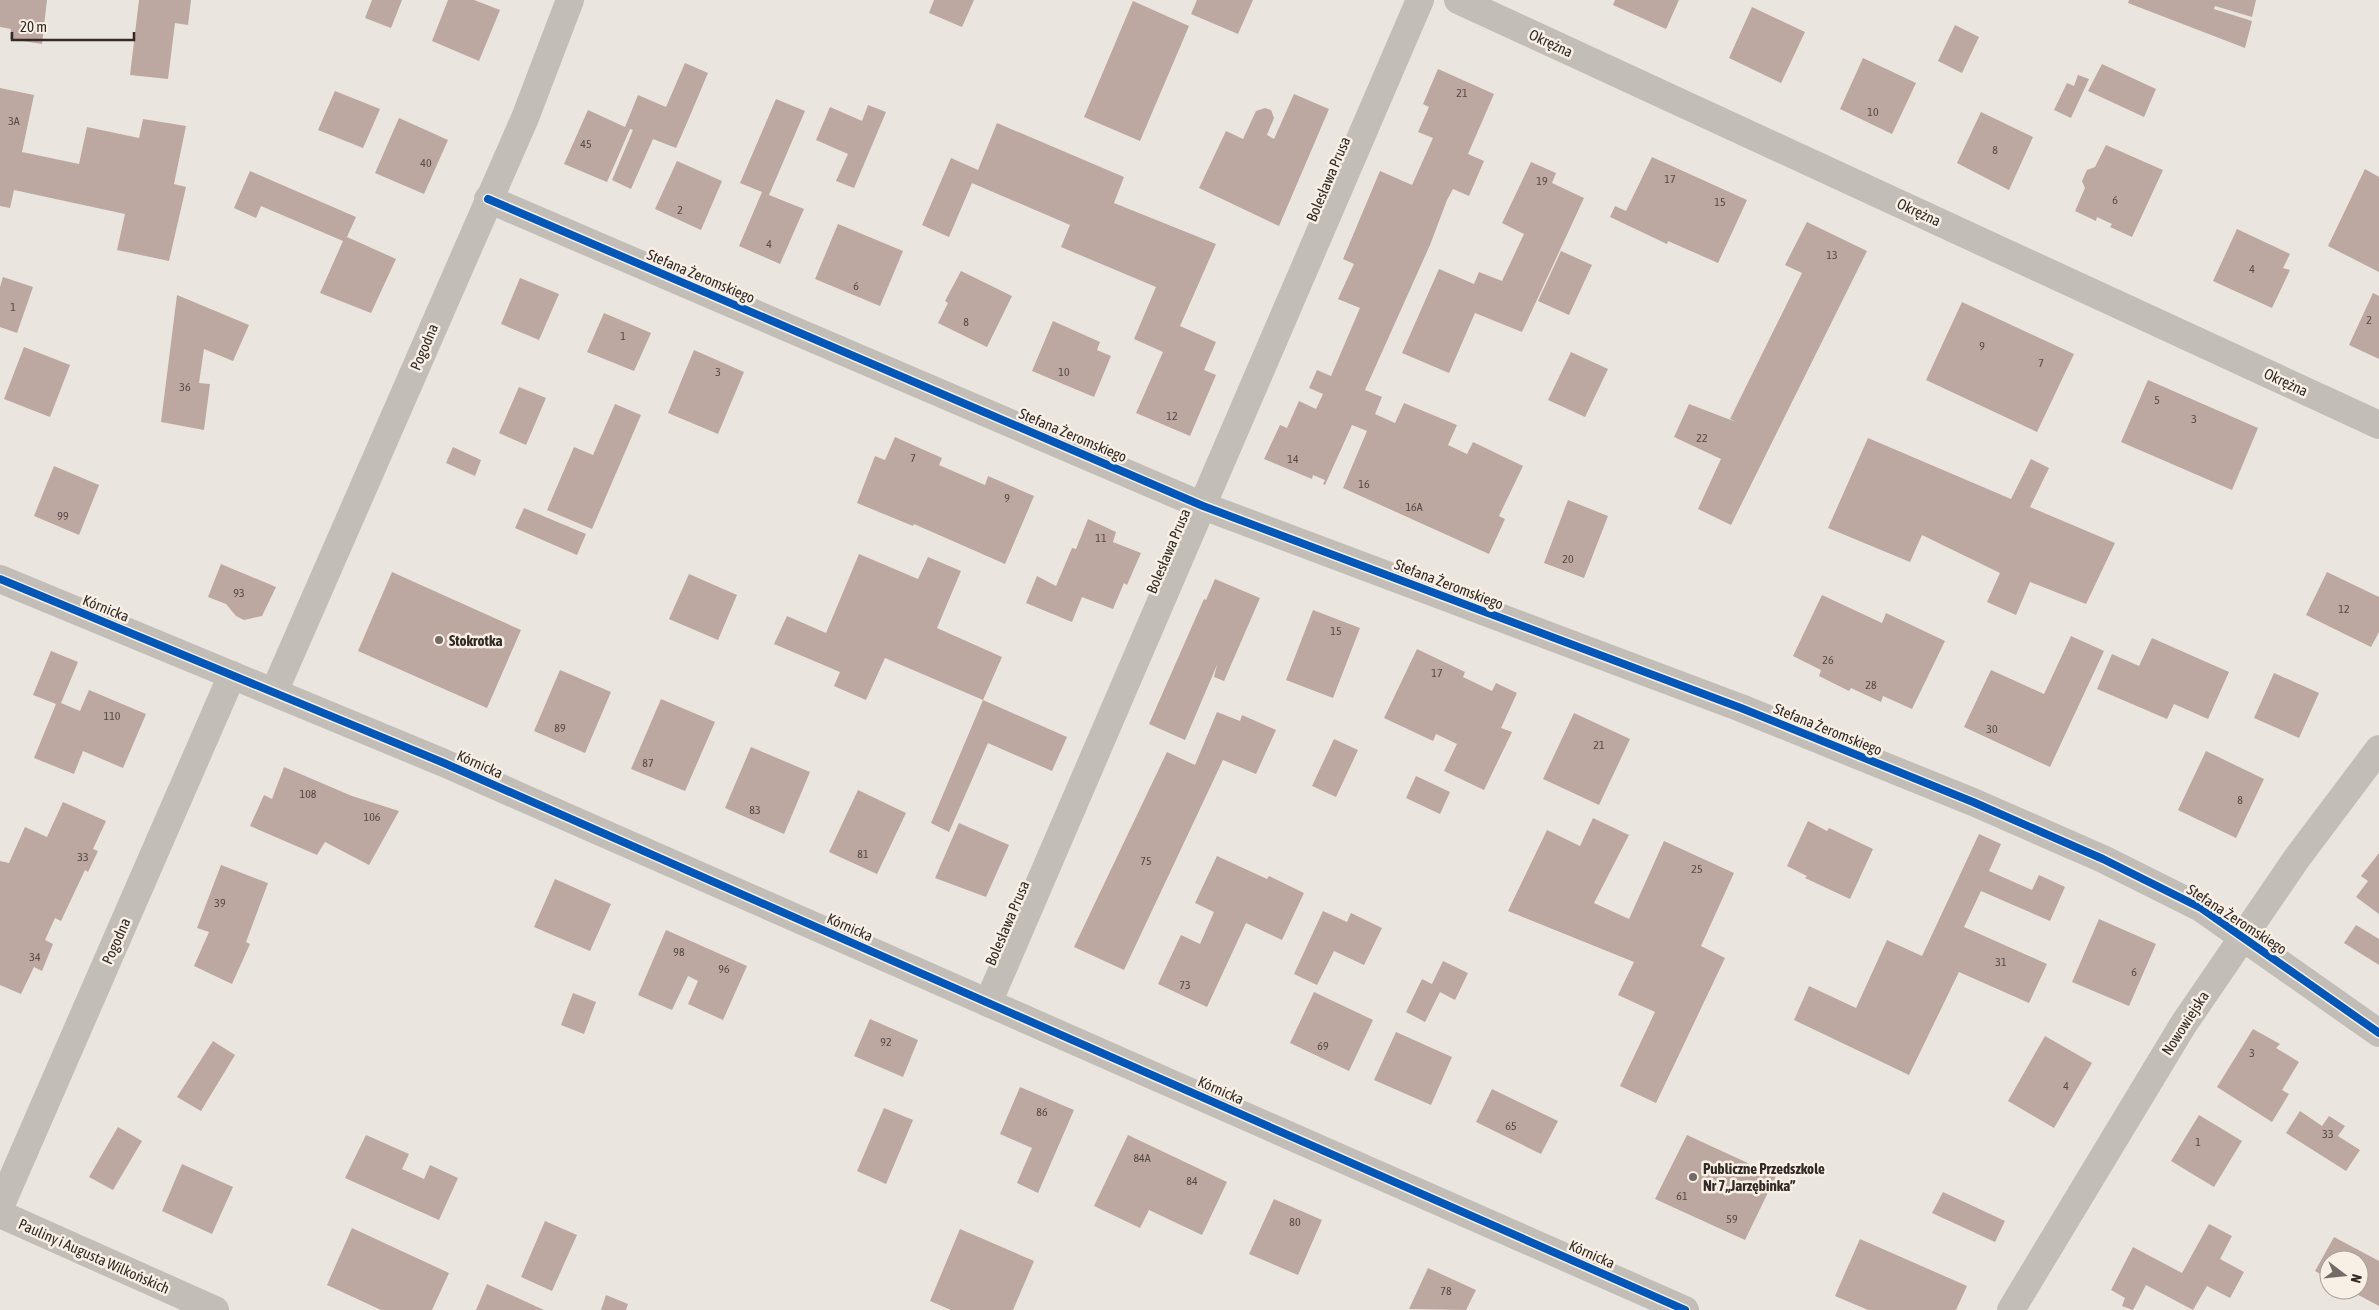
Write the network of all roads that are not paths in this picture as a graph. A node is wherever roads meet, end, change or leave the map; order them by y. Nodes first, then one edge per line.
1 (570, 0) edge
2 (1420, 0) edge
3 (1458, 0) edge
4 (488, 199) junction
5 (2379, 425) edge
6 (1203, 506) junction
7 (0, 579) edge
8 (232, 675) junction
9 (274, 692) junction
10 (2379, 749) edge
11 (2243, 936) junction
12 (988, 1002) junction
13 (2379, 1033) edge
14 (0, 1207) edge
15 (0, 1214) edge
16 (216, 1310) edge
17 (1685, 1310) edge
18 (2011, 1310) edge

1 - 4 street, Pogodna
2 - 6 street, Bolesława Prusa
3 - 5 street, Okrężna
4 - 6 street, Stefana Żeromskiego
4 - 9 street, Pogodna
6 - 11 street, Stefana Żeromskiego
6 - 12 street, Bolesława Prusa
7 - 8 street, Kórnicka
8 - 9 street, Kórnicka
8 - 14 street, Pogodna
9 - 12 street, Kórnicka
10 - 11 street, Nowowiejska
11 - 13 street, Stefana Żeromskiego
11 - 18 street, Nowowiejska
12 - 17 street, Kórnicka
15 - 16 street, Pauliny i Augusta Wilkońskich

